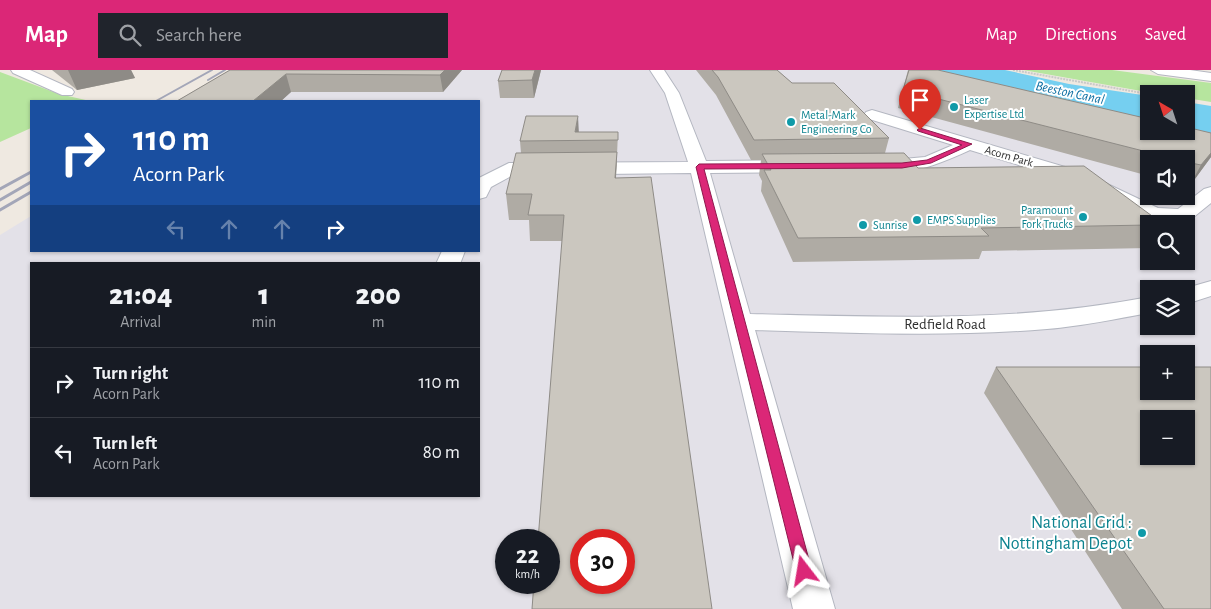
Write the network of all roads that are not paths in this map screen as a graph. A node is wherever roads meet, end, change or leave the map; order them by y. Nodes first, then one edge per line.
1 (18, 70) edge
2 (657, 70) edge
3 (1158, 70) edge
4 (1211, 77) edge
5 (67, 92) dead end
6 (872, 115) dead end
7 (969, 144) junction
8 (815, 166) edge
9 (864, 166) edge
10 (699, 167) junction
11 (480, 191) edge
12 (1211, 193) edge
13 (1140, 307) edge
14 (740, 322) junction
15 (814, 609) edge

1 - 5 street
2 - 10 street
3 - 4 street
6 - 7 street, Acorn Park
7 - 9 street, Acorn Park
7 - 12 street, Acorn Park
8 - 10 street
10 - 11 street
10 - 14 street
13 - 14 street, Redfield Road
14 - 15 street

